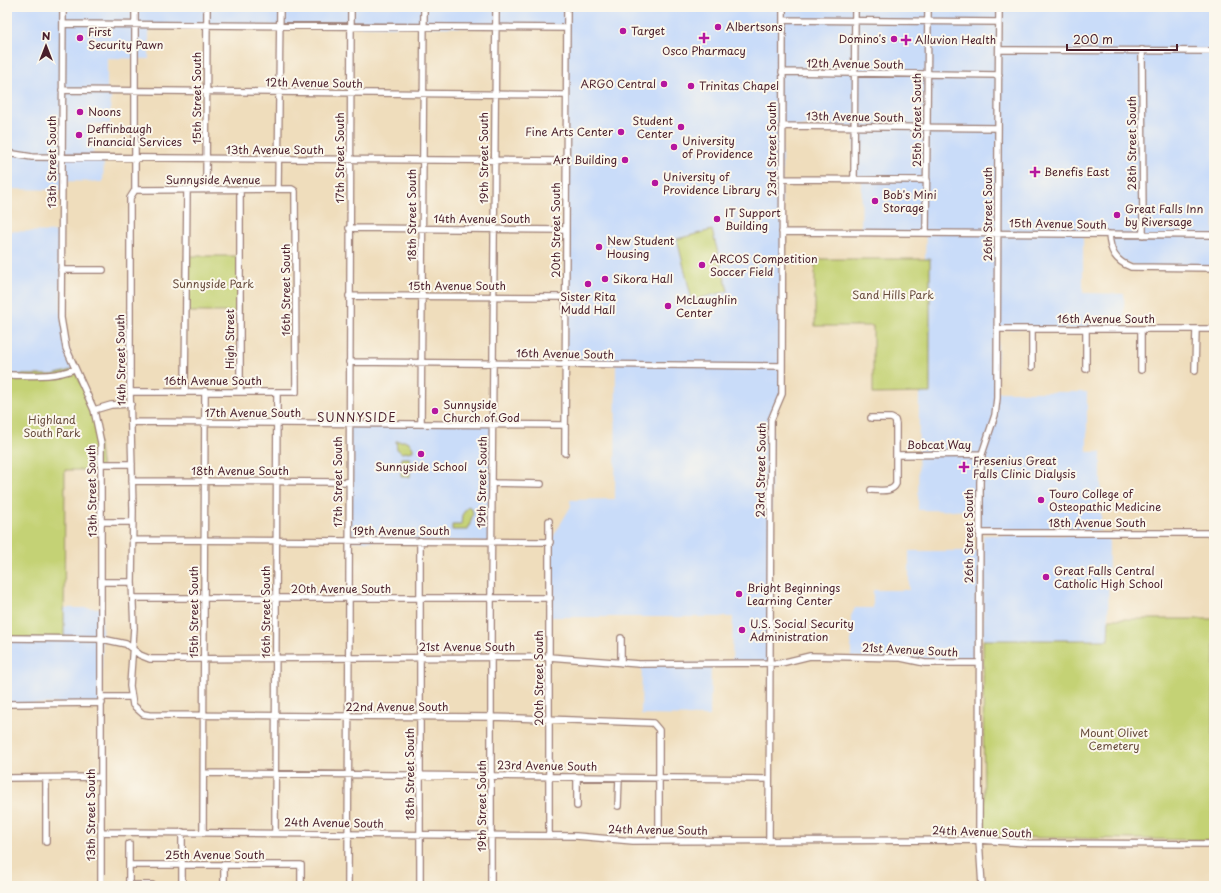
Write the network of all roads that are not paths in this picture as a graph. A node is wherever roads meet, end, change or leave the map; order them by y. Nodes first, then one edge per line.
1 (63, 7) edge
2 (135, 7) edge
3 (207, 7) edge
4 (280, 7) edge
5 (351, 7) edge
6 (424, 7) edge
7 (496, 7) edge
8 (567, 7) edge
9 (783, 7) edge
10 (855, 7) edge
11 (928, 7) edge
12 (999, 7) edge
13 (783, 20) junction
14 (855, 20) junction
15 (928, 21) junction
16 (999, 22) junction
17 (63, 24) junction
18 (135, 25) junction
19 (207, 26) junction
20 (280, 26) junction
21 (351, 27) junction
22 (424, 27) junction
23 (495, 28) junction
24 (567, 28) junction
25 (999, 50) junction
26 (1142, 50) junction
27 (1214, 51) edge
28 (782, 72) junction
29 (855, 74) junction
30 (927, 75) junction
31 (999, 75) junction
32 (62, 90) junction
33 (135, 92) junction
34 (207, 92) junction
35 (278, 93) junction
36 (350, 93) junction
37 (423, 94) junction
38 (495, 95) junction
39 (566, 95) junction
40 (782, 126) junction
41 (854, 127) junction
42 (927, 127) junction
43 (998, 128) junction
44 (7, 153) edge
45 (62, 157) junction
46 (134, 158) junction
47 (207, 159) junction
48 (278, 160) junction
49 (350, 160) junction
50 (422, 161) junction
51 (494, 162) junction
52 (566, 162) junction
53 (782, 179) junction
54 (854, 179) junction
55 (927, 180) junction
56 (278, 189) junction
57 (292, 189) joint
58 (135, 190) junction
59 (187, 190) junction
60 (206, 190) junction
61 (240, 190) junction
62 (349, 228) junction
63 (422, 229) junction
64 (494, 229) junction
65 (566, 230) junction
66 (782, 232) junction
67 (926, 233) junction
68 (998, 234) junction
69 (1109, 234) junction
70 (1143, 235) junction
71 (1214, 235) edge
72 (1214, 268) edge
73 (61, 270) junction
74 (103, 270) dead end
75 (349, 296) junction
76 (421, 296) junction
77 (494, 296) junction
78 (565, 297) junction
79 (997, 329) junction
80 (1032, 329) junction
81 (1086, 329) junction
82 (1142, 329) junction
83 (1196, 329) junction
84 (1214, 329) edge
85 (349, 362) junction
86 (421, 363) junction
87 (493, 364) junction
88 (565, 364) junction
89 (782, 366) junction
90 (1032, 367) dead end
91 (74, 369) junction
92 (1086, 369) dead end
93 (1141, 370) dead end
94 (1195, 371) dead end
95 (7, 375) edge
96 (185, 391) junction
97 (130, 392) junction
98 (205, 392) junction
99 (240, 392) junction
100 (277, 392) junction
101 (296, 392) joint
102 (131, 404) junction
103 (94, 410) junction
104 (871, 418) dead end
105 (132, 422) junction
106 (205, 423) junction
107 (277, 423) junction
108 (349, 423) junction
109 (421, 424) junction
110 (493, 424) junction
111 (565, 425) junction
112 (565, 453) dead end
113 (982, 454) junction
114 (896, 455) junction
115 (102, 464) junction
116 (132, 464) junction
117 (132, 481) junction
118 (205, 481) junction
119 (277, 481) junction
120 (348, 482) junction
121 (492, 483) junction
122 (541, 484) dead end
123 (871, 490) dead end
124 (549, 521) dead end
125 (102, 522) junction
126 (133, 522) junction
127 (979, 532) junction
128 (1214, 533) edge
129 (132, 540) junction
130 (204, 540) junction
131 (276, 540) junction
132 (348, 541) junction
133 (420, 541) junction
134 (492, 542) junction
135 (550, 542) junction
136 (103, 582) junction
137 (132, 582) junction
138 (133, 598) junction
139 (204, 598) junction
140 (491, 598) junction
141 (550, 598) junction
142 (276, 599) junction
143 (348, 599) junction
144 (419, 599) junction
145 (7, 638) edge
146 (621, 638) dead end
147 (102, 639) junction
148 (132, 648) junction
149 (276, 657) junction
150 (348, 657) junction
151 (420, 657) junction
152 (549, 657) junction
153 (204, 658) junction
154 (491, 658) junction
155 (621, 663) junction
156 (769, 663) junction
157 (979, 663) junction
158 (131, 697) junction
159 (102, 700) junction
160 (7, 704) edge
161 (138, 711) joint
162 (204, 715) junction
163 (276, 716) junction
164 (420, 716) junction
165 (348, 717) junction
166 (492, 717) junction
167 (549, 718) junction
168 (204, 773) junction
169 (276, 774) junction
170 (348, 775) junction
171 (420, 776) junction
172 (492, 776) junction
173 (549, 776) junction
174 (101, 777) junction
175 (577, 777) junction
176 (619, 777) junction
177 (659, 777) junction
178 (7, 778) edge
179 (46, 778) junction
180 (769, 778) junction
181 (577, 806) dead end
182 (618, 806) dead end
183 (102, 832) junction
184 (182, 832) junction
185 (203, 832) junction
186 (275, 833) junction
187 (347, 833) junction
188 (420, 835) junction
189 (492, 835) junction
190 (549, 836) junction
191 (769, 840) junction
192 (978, 840) junction
193 (658, 841) junction
194 (46, 842) dead end
195 (129, 844) dead end
196 (1214, 844) edge
197 (129, 865) junction
198 (182, 865) junction
199 (224, 865) junction
200 (152, 885) edge
201 (102, 886) edge
202 (129, 886) edge
203 (182, 886) edge
204 (224, 886) edge
205 (301, 886) edge
206 (348, 886) edge
207 (420, 886) edge
208 (491, 886) edge
209 (982, 886) edge

1 - 17 street, 13th Street South
2 - 18 street, 14th Street South
3 - 19 street, 15th Street South
4 - 20 street
5 - 21 street, 17th Street South
6 - 22 street, 18th Street South
7 - 23 street, 19th Street South
8 - 24 street, 20th Street South
9 - 13 street, 23rd Street South
10 - 14 street
11 - 15 street, 25th Street South
12 - 16 street, 26th Street South
13 - 14 street
13 - 28 street, 23rd Street South
14 - 15 street
14 - 29 street
15 - 16 street
15 - 30 street, 25th Street South
16 - 25 street, 26th Street South
17 - 18 street
17 - 32 street, 13th Street South
18 - 19 street
18 - 33 street, 14th Street South
19 - 20 street
19 - 34 street, 15th Street South
20 - 21 street
20 - 35 street
21 - 22 street
21 - 36 street, 17th Street South
22 - 23 street
22 - 37 street, 18th Street South
23 - 24 street
23 - 38 street, 19th Street South
24 - 39 street, 20th Street South
25 - 26 street
25 - 31 street, 26th Street South
26 - 27 street
26 - 70 street, 28th Street South
28 - 29 street, 12th Avenue South
28 - 40 street, 23rd Street South
29 - 30 street, 12th Avenue South
29 - 41 street
30 - 31 street, 12th Avenue South
30 - 42 street, 25th Street South
31 - 43 street, 26th Street South
32 - 33 street, 12th Avenue South
32 - 45 street, 13th Street South
33 - 34 street, 12th Avenue South
33 - 46 street, 14th Street South
34 - 35 street, 12th Avenue South
34 - 47 street, 15th Street South
35 - 36 street, 12th Avenue South
35 - 48 street
36 - 37 street, 12th Avenue South
36 - 49 street, 17th Street South
37 - 38 street, 12th Avenue South
37 - 50 street, 18th Street South
38 - 39 street, 12th Avenue South
38 - 51 street, 19th Street South
39 - 52 street, 20th Street South
40 - 41 street, 13th Avenue South
40 - 53 street, 23rd Street South
41 - 42 street, 13th Avenue South
41 - 54 street
42 - 43 street, 13th Avenue South
42 - 55 street, 25th Street South
43 - 68 street, 26th Street South
44 - 45 street, 13th Avenue South
45 - 46 street, 13th Avenue South
45 - 73 street, 13th Street South
46 - 47 street, 13th Avenue South
46 - 58 street, 14th Street South
47 - 48 street, 13th Avenue South
47 - 60 street, 15th Street South
48 - 49 street, 13th Avenue South
48 - 56 street
49 - 50 street, 13th Avenue South
49 - 62 street, 17th Street South
50 - 51 street, 13th Avenue South
50 - 63 street, 18th Street South
51 - 52 street, 13th Avenue South
51 - 64 street, 19th Street South
52 - 65 street, 20th Street South
53 - 54 street
53 - 66 street, 23rd Street South
54 - 55 street
55 - 67 street, 25th Street South
56 - 57 street, Sunnyside Avenue
56 - 61 street, Sunnyside Avenue
57 - 101 street, 16th Street South
58 - 59 street, Sunnyside Avenue
58 - 97 street, 14th Street South
59 - 60 street, Sunnyside Avenue
59 - 96 street
60 - 61 street, Sunnyside Avenue
61 - 99 street, High Street
62 - 63 street, 14th Avenue South
62 - 75 street, 17th Street South
63 - 64 street, 14th Avenue South
63 - 76 street, 18th Street South
64 - 65 street, 14th Avenue South
64 - 77 street, 19th Street South
65 - 78 street, 20th Street South
66 - 67 street, 15th Avenue South
66 - 89 street, 23rd Street South
67 - 68 street, 15th Avenue South
68 - 69 street, 15th Avenue South
68 - 79 street, 26th Street South
69 - 70 street, 15th Avenue South
69 - 72 street
70 - 71 street, 15th Avenue South
73 - 74 street
73 - 91 street, 13th Street South
75 - 76 street, 15th Avenue South
75 - 85 street, 17th Street South
76 - 77 street, 15th Avenue South
76 - 86 street, 18th Street South
77 - 78 street, 15th Avenue South
77 - 87 street, 19th Street South
78 - 88 street, 20th Street South
79 - 80 street, 16th Avenue South
79 - 113 street, 26th Street South
80 - 81 street, 16th Avenue South
80 - 90 street
81 - 82 street, 16th Avenue South
81 - 92 street
82 - 83 street, 16th Avenue South
82 - 93 street
83 - 84 street, 16th Avenue South
83 - 94 street
85 - 86 street, 16th Avenue South
85 - 108 street, 17th Street South
86 - 87 street, 16th Avenue South
86 - 109 street, 18th Street South
87 - 88 street, 16th Avenue South
87 - 110 street, 19th Street South
88 - 89 street, 16th Avenue South
88 - 111 street, 20th Street South
89 - 156 street, 23rd Street South
91 - 95 street
91 - 103 street, 13th Street South
96 - 97 street, 16th Avenue South
96 - 98 street, 16th Avenue South
97 - 102 street, 14th Street South
98 - 99 street, 16th Avenue South
98 - 106 street, 15th Street South
99 - 100 street, 16th Avenue South
100 - 101 street, 16th Avenue South
100 - 107 street, 16th Street South
102 - 103 street
102 - 105 street, 14th Street South
103 - 115 street, 13th Street South
104 - 114 street
105 - 106 street, 17th Avenue South
105 - 116 street, 14th Street South
106 - 107 street, 17th Avenue South
106 - 118 street, 15th Street South
107 - 108 street, 17th Avenue South
107 - 119 street, 16th Street South
108 - 109 street, 17th Avenue South
108 - 120 street, 17th Street South
109 - 110 street, 17th Avenue South
110 - 111 street, 17th Avenue South
110 - 121 street, 19th Street South
111 - 112 street, 20th Street South
113 - 114 street, Bobcat Way
113 - 127 street, 26th Street South
114 - 123 street
115 - 116 street
115 - 125 street, 13th Street South
116 - 117 street, 14th Street South
117 - 118 street, 18th Avenue South
117 - 126 street, 14th Street South
118 - 119 street, 18th Avenue South
118 - 130 street, 15th Street South
119 - 120 street, 18th Avenue South
119 - 131 street, 16th Street South
120 - 132 street, 17th Street South
121 - 122 street
121 - 134 street, 19th Street South
124 - 135 street, 20th Street South
125 - 126 street
125 - 136 street, 13th Street South
126 - 129 street, 14th Street South
127 - 128 street, 18th Avenue South
127 - 157 street, 26th Street South
129 - 130 street, 19th Avenue South
129 - 137 street, 14th Street South
130 - 131 street, 19th Avenue South
130 - 139 street, 15th Street South
131 - 132 street, 19th Avenue South
131 - 142 street, 16th Street South
132 - 133 street, 19th Avenue South
132 - 143 street, 17th Street South
133 - 134 street, 19th Avenue South
133 - 144 street, 18th Street South
134 - 135 street, 19th Avenue South
134 - 140 street, 19th Street South
135 - 141 street, 20th Street South
136 - 137 street
136 - 147 street, 13th Street South
137 - 138 street, 14th Street South
138 - 139 street, 20th Avenue South
138 - 148 street, 14th Street South
139 - 142 street, 20th Avenue South
139 - 153 street, 15th Street South
140 - 141 street, 20th Avenue South
140 - 144 street, 20th Avenue South
140 - 154 street, 19th Street South
141 - 152 street, 20th Street South
142 - 143 street, 20th Avenue South
142 - 149 street, 16th Street South
143 - 144 street, 20th Avenue South
143 - 150 street, 17th Street South
144 - 151 street, 18th Street South
145 - 147 street, 21st Avenue South
146 - 155 street
147 - 148 street, 21st Avenue South
147 - 159 street, 13th Street South
148 - 153 street, 21st Avenue South
148 - 158 street, 14th Street South
149 - 150 street, 21st Avenue South
149 - 153 street, 21st Avenue South
149 - 163 street, 16th Street South
150 - 151 street, 21st Avenue South
150 - 165 street, 17th Street South
151 - 154 street, 21st Avenue South
151 - 164 street, 18th Street South
152 - 154 street, 21st Avenue South
152 - 155 street, 21st Avenue South
152 - 167 street, 20th Street South
153 - 162 street, 15th Street South
154 - 166 street, 19th Street South
155 - 156 street, 21st Avenue South
156 - 157 street, 21st Avenue South
156 - 180 street, 23rd Street South
157 - 192 street, 26th Street South
158 - 159 street
158 - 161 street, 14th Street South
159 - 160 street
159 - 174 street, 13th Street South
161 - 162 street, 22nd Avenue South
162 - 163 street, 22nd Avenue South
162 - 168 street, 15th Street South
163 - 165 street, 22nd Avenue South
163 - 169 street, 16th Street South
164 - 165 street, 22nd Avenue South
164 - 166 street, 22nd Avenue South
164 - 171 street, 18th Street South
165 - 170 street, 17th Street South
166 - 167 street, 22nd Avenue South
166 - 172 street, 19th Street South
167 - 173 street, 20th Street South
167 - 177 street, 22nd Avenue South
168 - 169 street, 23rd Avenue South
168 - 185 street, 15th Street South
169 - 170 street, 23rd Avenue South
169 - 186 street, 16th Street South
170 - 171 street, 23rd Avenue South
170 - 187 street, 17th Street South
171 - 172 street, 23rd Avenue South
171 - 188 street, 18th Street South
172 - 173 street, 23rd Avenue South
172 - 189 street, 19th Street South
173 - 175 street, 23rd Avenue South
173 - 190 street, 20th Street South
174 - 179 street
174 - 183 street, 13th Street South
175 - 176 street, 23rd Avenue South
175 - 181 street
176 - 177 street, 23rd Avenue South
176 - 182 street
177 - 180 street, 23rd Avenue South
177 - 193 street
178 - 179 street
179 - 194 street
180 - 191 street, 23rd Street South
183 - 184 street, 24th Avenue South
183 - 201 street, 13th Street South
184 - 185 street, 24th Avenue South
184 - 198 street
185 - 186 street, 24th Avenue South
186 - 187 street, 24th Avenue South
187 - 188 street, 24th Avenue South
187 - 206 street, 17th Street South
188 - 189 street, 24th Avenue South
188 - 207 street, 18th Street South
189 - 190 street, 24th Avenue South
189 - 208 street, 19th Street South
190 - 193 street, 24th Avenue South
191 - 192 street, 24th Avenue South
191 - 193 street, 24th Avenue South
192 - 196 street, 24th Avenue South
192 - 209 street, 26th Street South
195 - 197 street
197 - 198 street, 25th Avenue South
197 - 202 street
198 - 199 street, 25th Avenue South
198 - 203 street
199 - 204 street
199 - 205 street, 25th Avenue South
200 - 202 street

